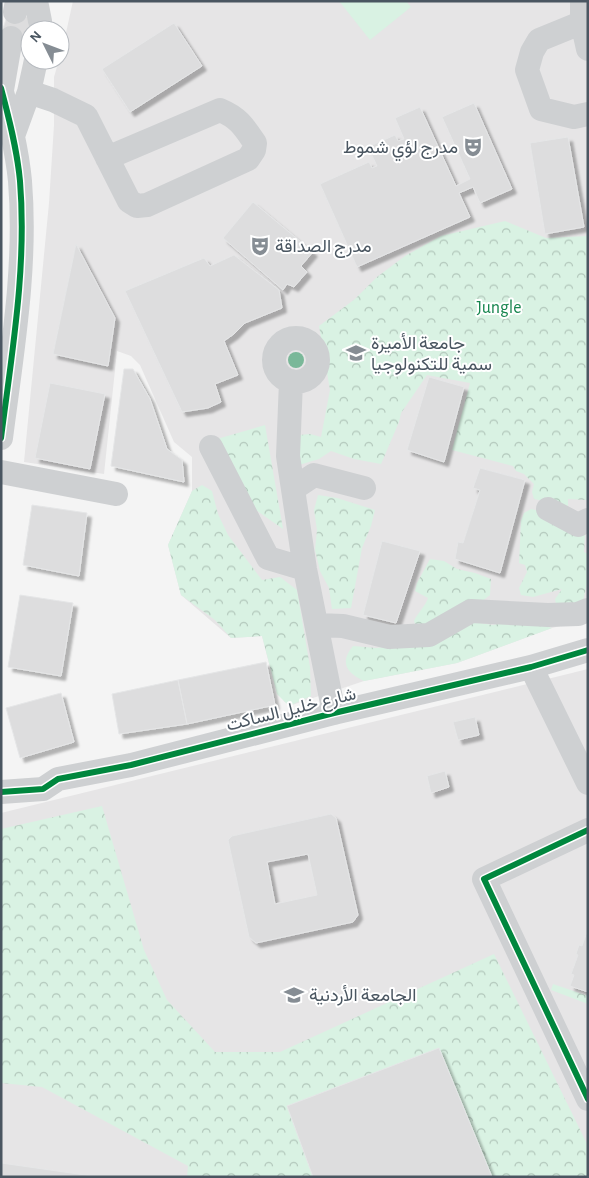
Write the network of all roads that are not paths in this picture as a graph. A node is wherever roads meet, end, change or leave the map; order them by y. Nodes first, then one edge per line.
1 (584, 14) edge
2 (11, 38) dead end
3 (588, 49) edge
4 (34, 70) edge
5 (2, 89) edge
6 (29, 92) junction
7 (588, 114) edge
8 (13, 136) junction
9 (107, 158) junction
10 (291, 381) dead end
11 (1, 438) edge
12 (211, 447) dead end
13 (1, 472) edge
14 (364, 488) dead end
15 (293, 489) junction
16 (116, 494) dead end
17 (548, 509) dead end
18 (588, 520) edge
19 (304, 569) junction
20 (588, 610) edge
21 (317, 625) junction
22 (588, 650) edge
23 (531, 667) junction
24 (334, 712) junction
25 (1, 778) edge
26 (58, 779) junction
27 (588, 783) edge
28 (1, 792) edge
29 (588, 830) edge
30 (588, 1099) edge

1 - 3 street
1 - 7 street
2 - 5 street
4 - 6 street
5 - 8 street
6 - 8 street
6 - 9 street
8 - 11 street
9 - 9 street
10 - 15 street
12 - 19 street
13 - 16 street
14 - 15 street
15 - 19 street
17 - 18 street
19 - 21 street
20 - 21 street
21 - 24 street
22 - 23 street, شارع خليل الساكت
23 - 24 street, شارع خليل الساكت
23 - 27 street
24 - 26 street, شارع خليل الساكت
25 - 26 street, شارع خليل الساكت
26 - 28 street, شارع خليل الساكت
29 - 30 street

